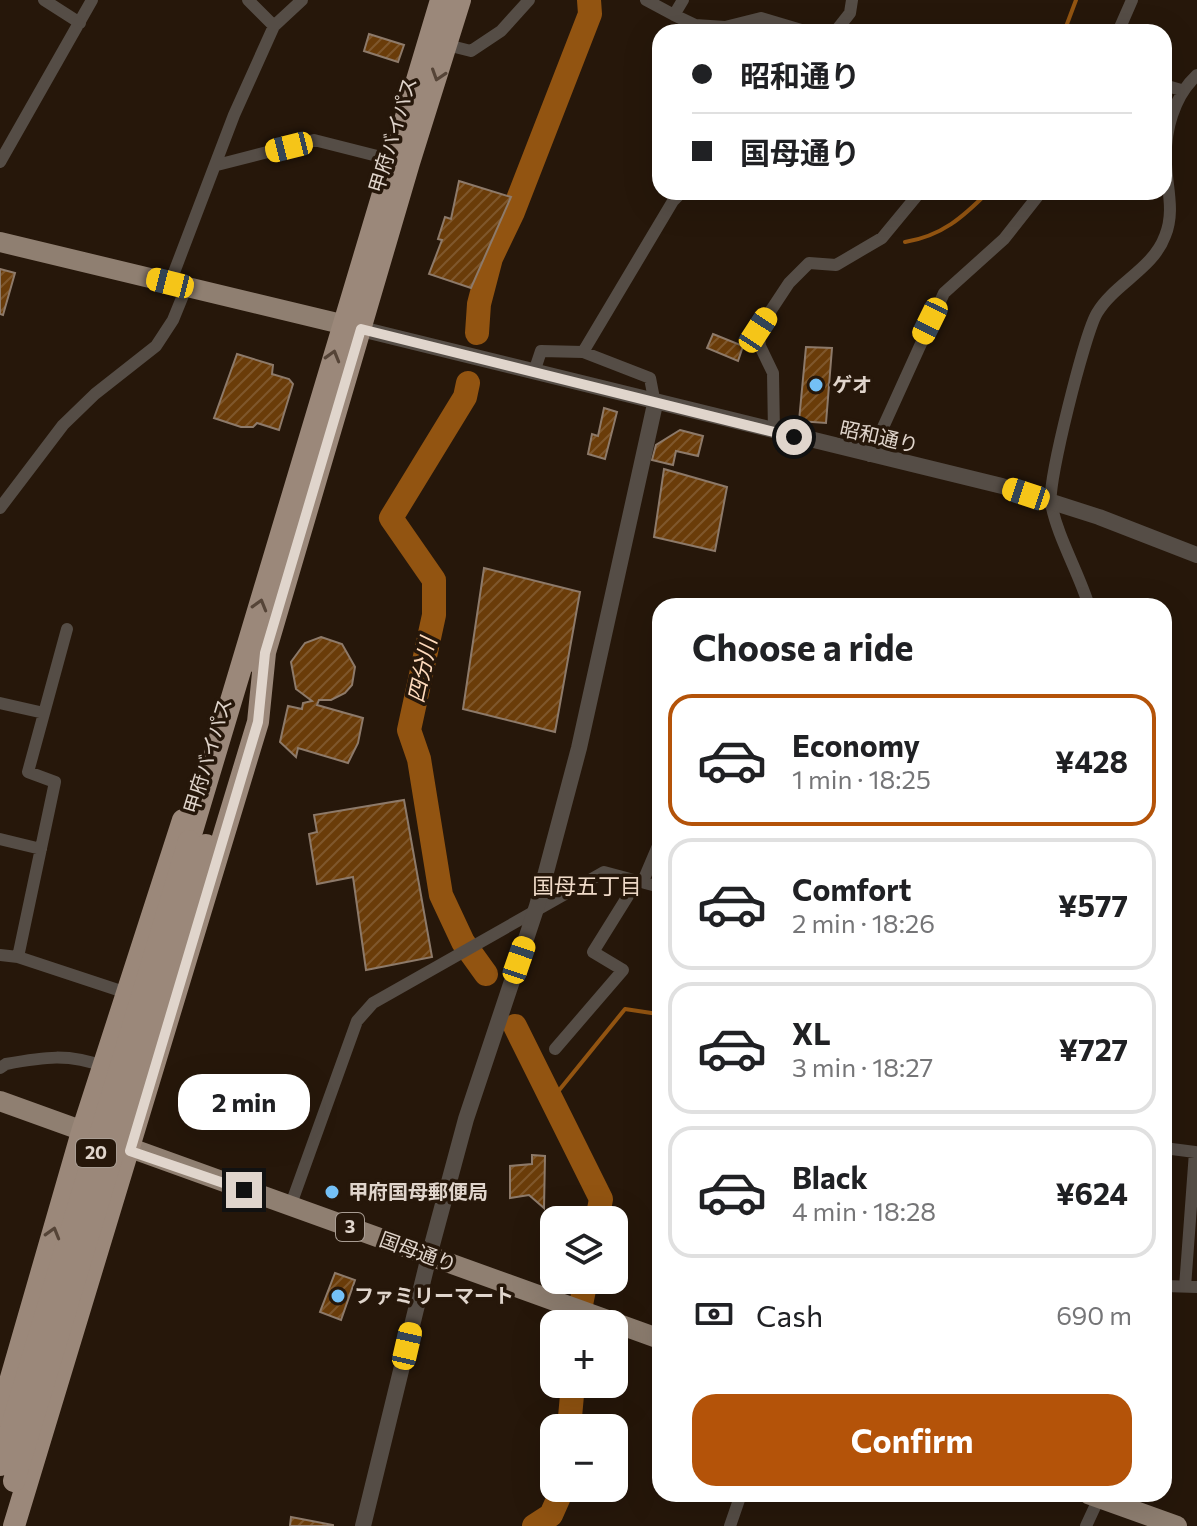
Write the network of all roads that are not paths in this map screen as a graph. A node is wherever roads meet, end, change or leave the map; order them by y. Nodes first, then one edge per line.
1 (44, 0) edge
2 (92, 0) edge
3 (248, 0) edge
4 (302, 0) edge
5 (441, 0) edge
6 (460, 0) edge
7 (529, 0) edge
8 (646, 0) edge
9 (683, 0) edge
10 (852, 0) edge
11 (1132, 0) edge
12 (674, 15) junction
13 (80, 23) junction
14 (693, 24) edge
15 (737, 24) edge
16 (781, 24) edge
17 (841, 24) edge
18 (1122, 24) edge
19 (274, 26) junction
20 (447, 45) junction
21 (1197, 75) edge
22 (1188, 88) edge
23 (1172, 119) edge
24 (393, 160) junction
25 (0, 162) edge
26 (217, 165) junction
27 (677, 200) edge
28 (913, 200) edge
29 (1035, 200) edge
30 (1171, 200) edge
31 (0, 242) edge
32 (178, 286) junction
33 (351, 326) junction
34 (583, 352) junction
35 (534, 372) junction
36 (655, 404) junction
37 (774, 432) junction
38 (870, 456) junction
39 (1050, 501) junction
40 (0, 508) edge
41 (1197, 555) edge
42 (1086, 598) edge
43 (67, 629) dead end
44 (256, 650) junction
45 (0, 703) edge
46 (44, 713) junction
47 (0, 839) edge
48 (41, 849) junction
49 (652, 857) edge
50 (640, 882) junction
51 (652, 885) edge
52 (537, 906) junction
53 (0, 955) edge
54 (18, 957) junction
55 (127, 993) junction
56 (555, 1049) dead end
57 (106, 1067) junction
58 (0, 1068) edge
59 (0, 1101) edge
60 (82, 1132) junction
61 (1172, 1149) edge
62 (130, 1151) junction
63 (290, 1207) junction
64 (429, 1256) junction
65 (1191, 1287) edge
66 (652, 1336) edge
67 (0, 1416) edge
68 (7, 1473) edge
69 (738, 1502) edge
70 (1097, 1502) edge
71 (1115, 1502) edge
72 (0, 1526) edge
73 (14, 1526) edge
74 (363, 1526) edge
75 (730, 1526) edge
76 (1086, 1526) edge
77 (1177, 1526) edge

1 - 13 street
2 - 13 street
3 - 19 street
4 - 19 street
5 - 24 highway, 甲府バイパス / 20
6 - 20 highway, 甲府バイパス / 20
7 - 20 street
8 - 12 street
9 - 12 street
10 - 17 street
11 - 18 street
12 - 14 street
13 - 25 street
15 - 16 street
19 - 26 street
20 -> 33 highway, 甲府バイパス / 20
21 - 22 street
22 - 23 street
24 - 26 street
24 - 33 highway, 甲府バイパス / 20
26 - 32 street
27 - 34 street
28 - 37 street
29 - 38 street
30 - 39 street
31 - 32 main road
32 - 33 main road
32 - 40 street
33 - 35 street, 昭和通り
33 - 44 highway, 甲府バイパス / 20
34 - 35 street
34 - 36 street
35 - 36 street, 昭和通り
36 - 37 street, 昭和通り
36 - 52 street
37 - 38 street, 昭和通り
38 - 39 street, 昭和通り
39 - 41 street, 昭和通り
39 - 42 street
43 - 46 street
44 - 55 highway
44 - 62 highway
44 - 68 highway, 甲府バイパス / 20, bridge
45 - 46 street
46 - 48 street
47 - 48 street
48 - 54 street
49 - 50 street
50 - 51 street
50 - 52 street
50 - 56 street
52 - 63 street
52 - 64 street
53 - 54 street
54 - 55 street
55 - 57 highway
57 - 58 street
57 - 60 highway
59 - 60 main road, 3
60 - 62 main road, 3
67 -> 60 highway
61 - 65 street
62 - 63 main road, 国母通り / 3
62 - 73 highway
63 - 64 main road, 国母通り / 3
64 - 66 main road, 国母通り / 3
64 - 74 street
68 - 72 highway, 甲府バイパス / 20
69 - 75 street
70 - 76 street
71 - 77 main road

